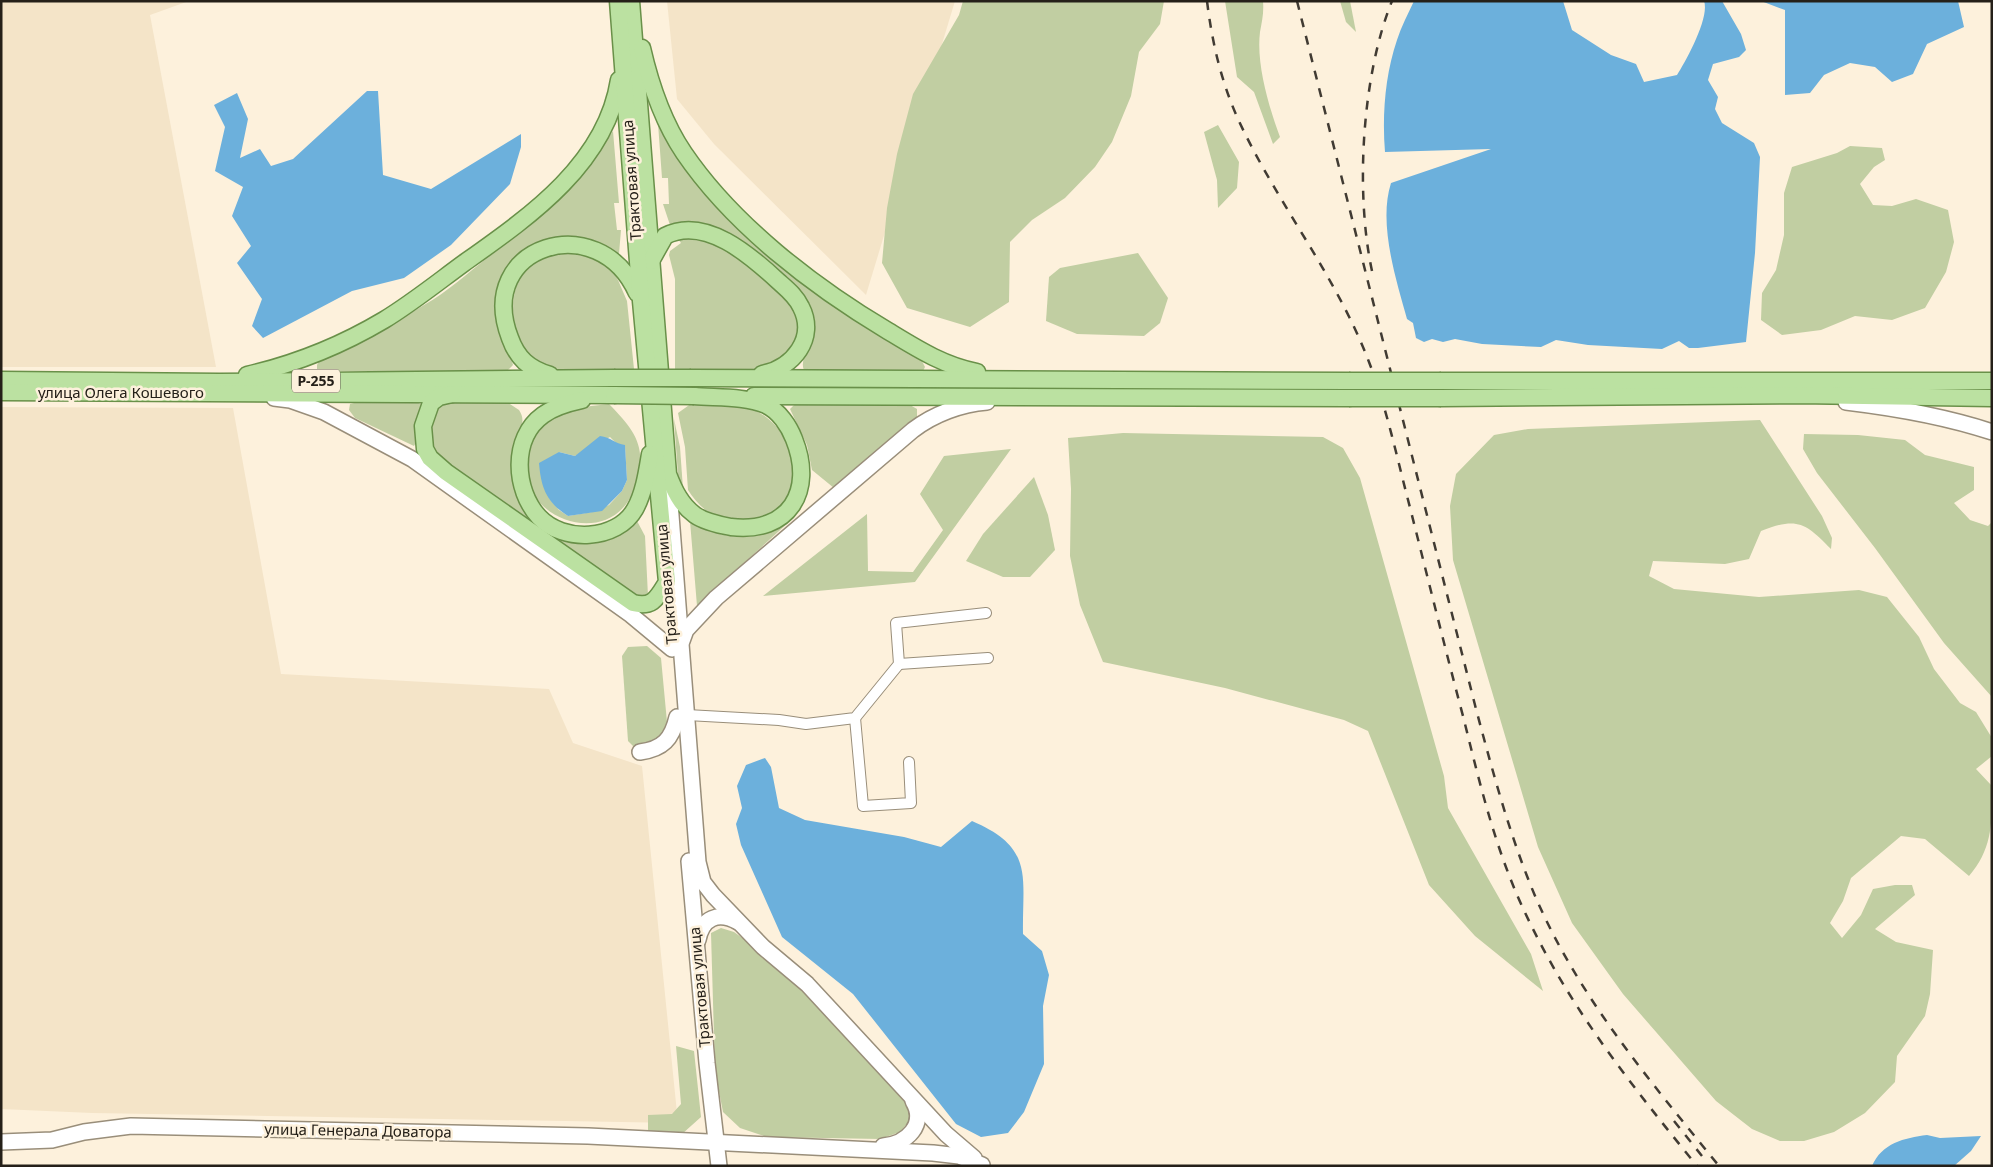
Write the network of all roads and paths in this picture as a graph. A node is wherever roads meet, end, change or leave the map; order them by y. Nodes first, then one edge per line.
1 (627, 4) edge
2 (622, 45) junction
3 (651, 261) junction
4 (641, 301) junction
5 (564, 378) junction
6 (691, 378) junction
7 (1041, 378) junction
8 (1, 380) edge
9 (1992, 381) edge
10 (219, 382) junction
11 (1, 392) edge
12 (240, 394) junction
13 (452, 394) junction
14 (614, 395) junction
15 (694, 396) junction
16 (1800, 396) junction
17 (1992, 398) edge
18 (1042, 399) junction
19 (653, 429) junction
20 (1992, 432) edge
21 (668, 474) junction
22 (667, 582) junction
23 (986, 613) dead end
24 (677, 646) junction
25 (988, 658) dead end
26 (899, 664) junction
27 (682, 716) junction
28 (855, 718) junction
29 (640, 752) dead end
30 (908, 762) dead end
31 (738, 922) junction
32 (697, 944) junction
33 (911, 1098) junction
34 (1, 1142) edge
35 (717, 1143) junction
36 (847, 1149) junction
37 (719, 1166) edge
38 (983, 1166) edge

1 - 2 main road, Трактовая улица
1 - 3 main road, Трактовая улица
1 - 7 main road
2 - 4 main road, Трактовая улица
2 - 10 main road
3 - 6 main road
3 - 21 main road, Трактовая улица
4 - 5 main road
4 - 19 main road, Трактовая улица
5 - 6 main road, bridge
5 - 10 main road, Р-255
6 - 7 main road
7 - 9 main road, bridge
8 - 10 main road, улица Олега Кошевого / Р-255
11 - 12 main road, улица Олега Кошевого
12 - 13 main road, улица Олега Кошевого
12 - 24 main road
13 - 14 main road, улица Олега Кошевого
13 - 22 main road
14 - 15 main road, bridge
14 - 19 main road
15 - 18 main road
15 - 21 main road
16 - 17 main road
16 - 18 main road, bridge
16 - 20 main road
18 - 24 main road
19 - 22 main road, Трактовая улица
21 - 24 main road, Трактовая улица
22 - 24 main road, Трактовая улица
23 - 26 street
24 - 27 main road, Трактовая улица
25 - 26 street
26 - 28 street
27 - 28 street
27 - 29 main road
27 - 31 main road, Трактовая улица
27 - 32 main road, Трактовая улица
28 - 30 street
31 - 32 main road
31 - 33 main road, Трактовая улица
32 - 35 main road, Трактовая улица
33 - 36 main road
33 - 38 main road, Трактовая улица
34 - 35 main road, улица Генерала Доватора
35 - 36 main road, улица Генерала Доватора
35 - 37 main road, Трактовая улица
36 - 38 main road

